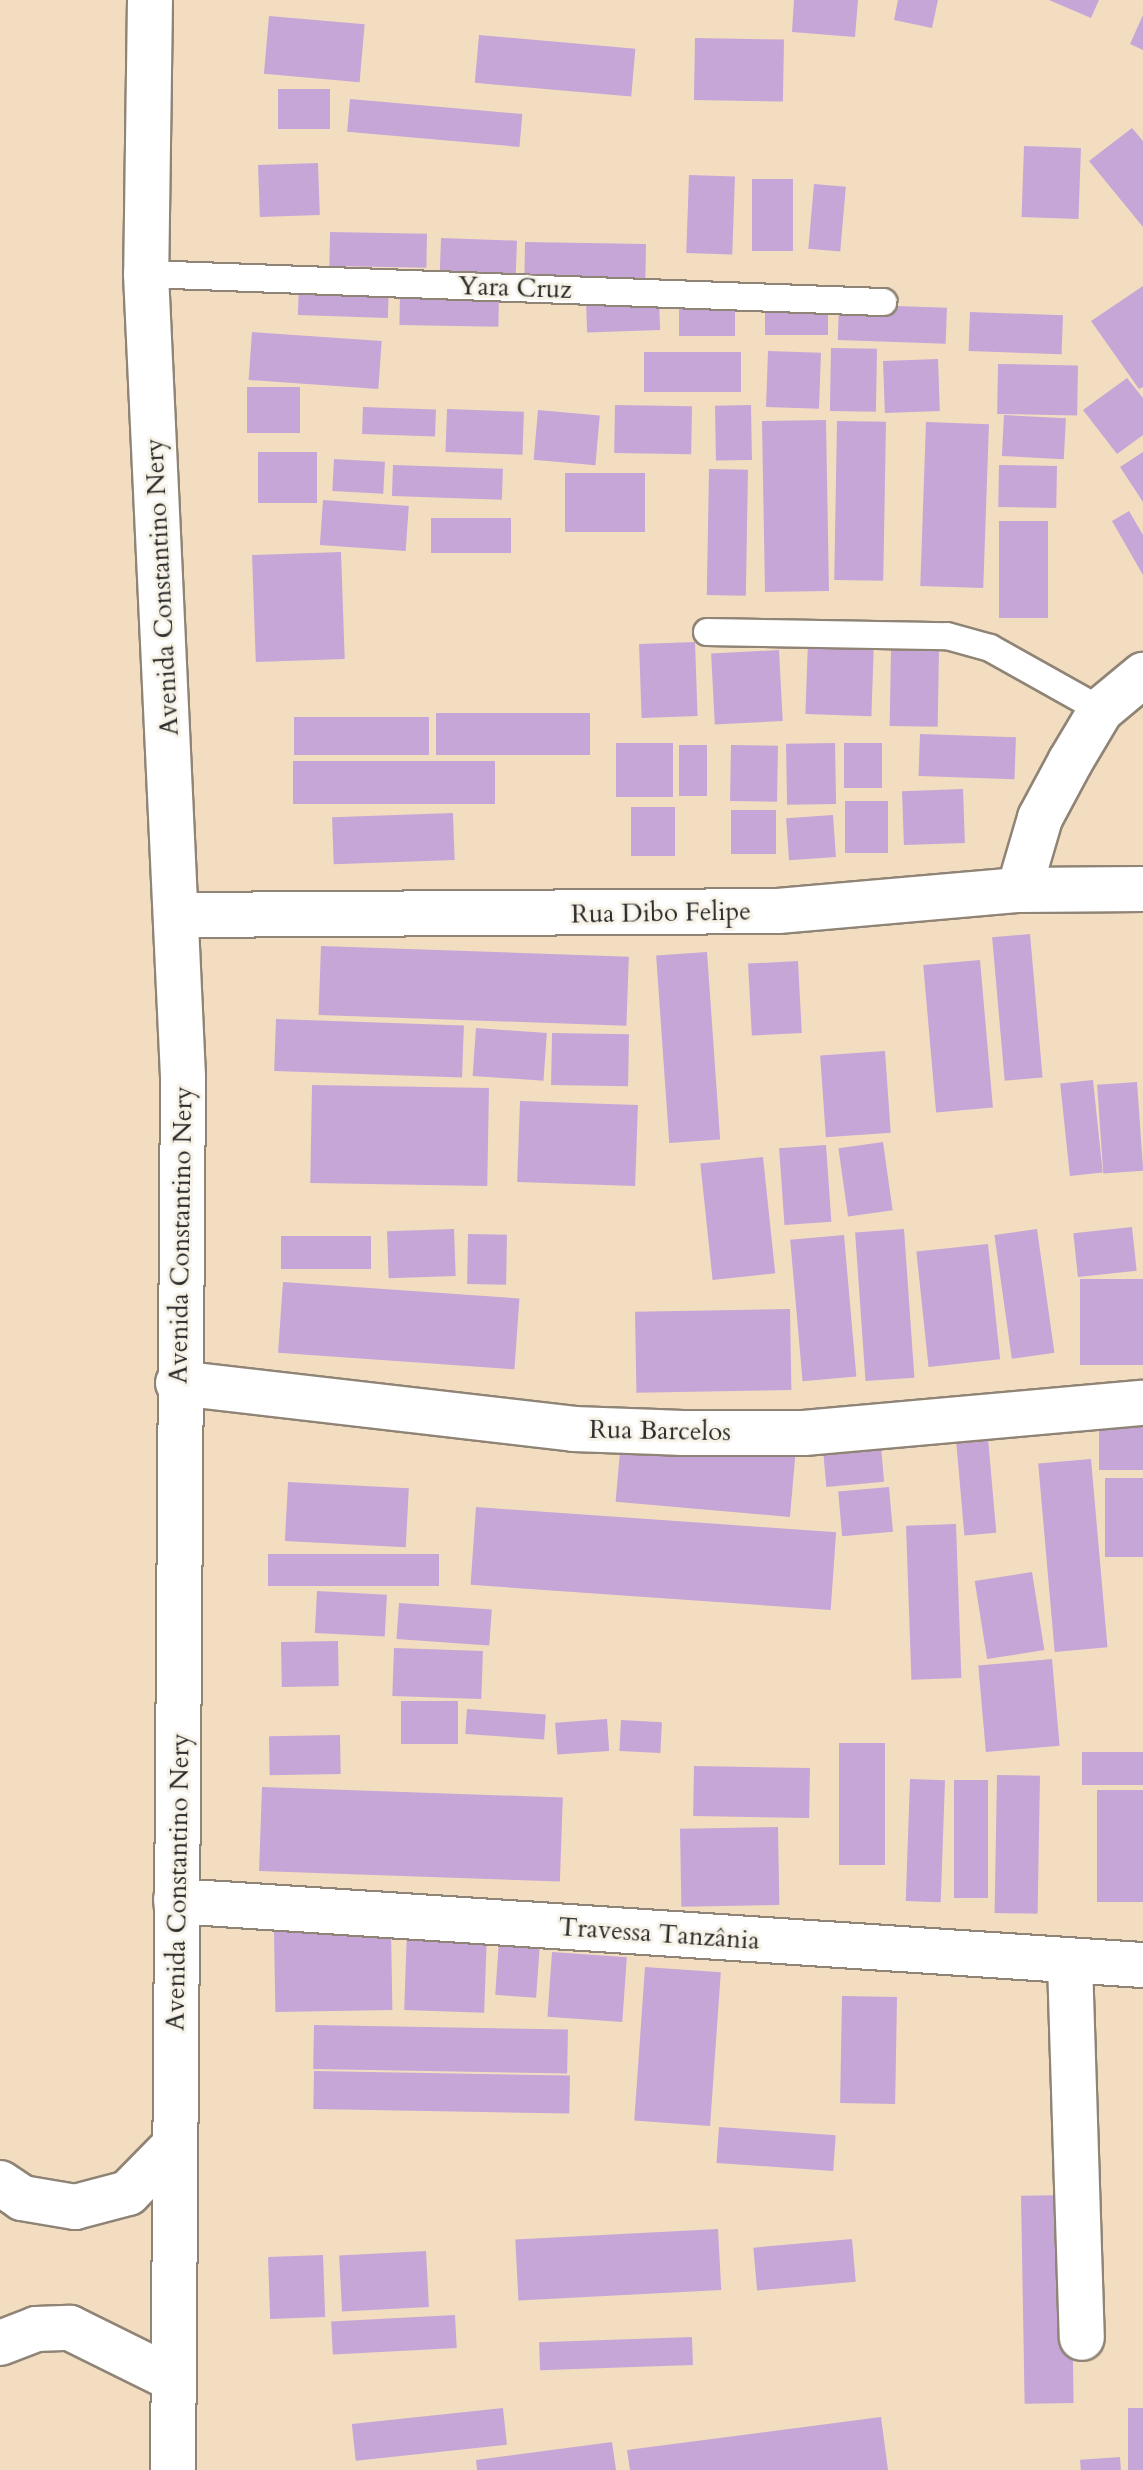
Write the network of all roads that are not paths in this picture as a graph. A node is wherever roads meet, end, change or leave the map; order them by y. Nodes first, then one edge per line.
1 (150, 0) edge
2 (146, 274) junction
3 (883, 302) dead end
4 (707, 632) dead end
5 (1143, 675) edge
6 (1101, 710) junction
7 (1143, 889) edge
8 (1019, 890) junction
9 (179, 915) junction
10 (178, 1383) junction
11 (1143, 1403) edge
12 (176, 1901) junction
13 (1070, 1963) junction
14 (1143, 1965) edge
15 (175, 2145) junction
16 (0, 2183) edge
17 (1082, 2338) dead end
18 (0, 2343) edge
19 (173, 2379) junction
20 (173, 2470) edge

1 - 2 main road, Avenida Constantino Nery
2 - 3 lane, Yara Cruz
2 - 9 main road, Avenida Constantino Nery
4 - 6 lane
5 - 6 main road
6 - 8 main road
7 - 8 main road, Rua Dibo Felipe
8 - 9 main road, Rua Dibo Felipe
9 - 10 main road, Avenida Constantino Nery
10 - 11 main road, Rua Barcelos
10 - 12 main road, Avenida Constantino Nery
12 - 13 main road, Travessa Tanzânia
12 - 15 main road, Avenida Constantino Nery
13 - 14 main road, Travessa Tanzânia
13 - 17 main road
15 - 16 main road
15 - 19 main road, Avenida Constantino Nery
18 - 19 main road
19 - 20 main road, Avenida Constantino Nery

